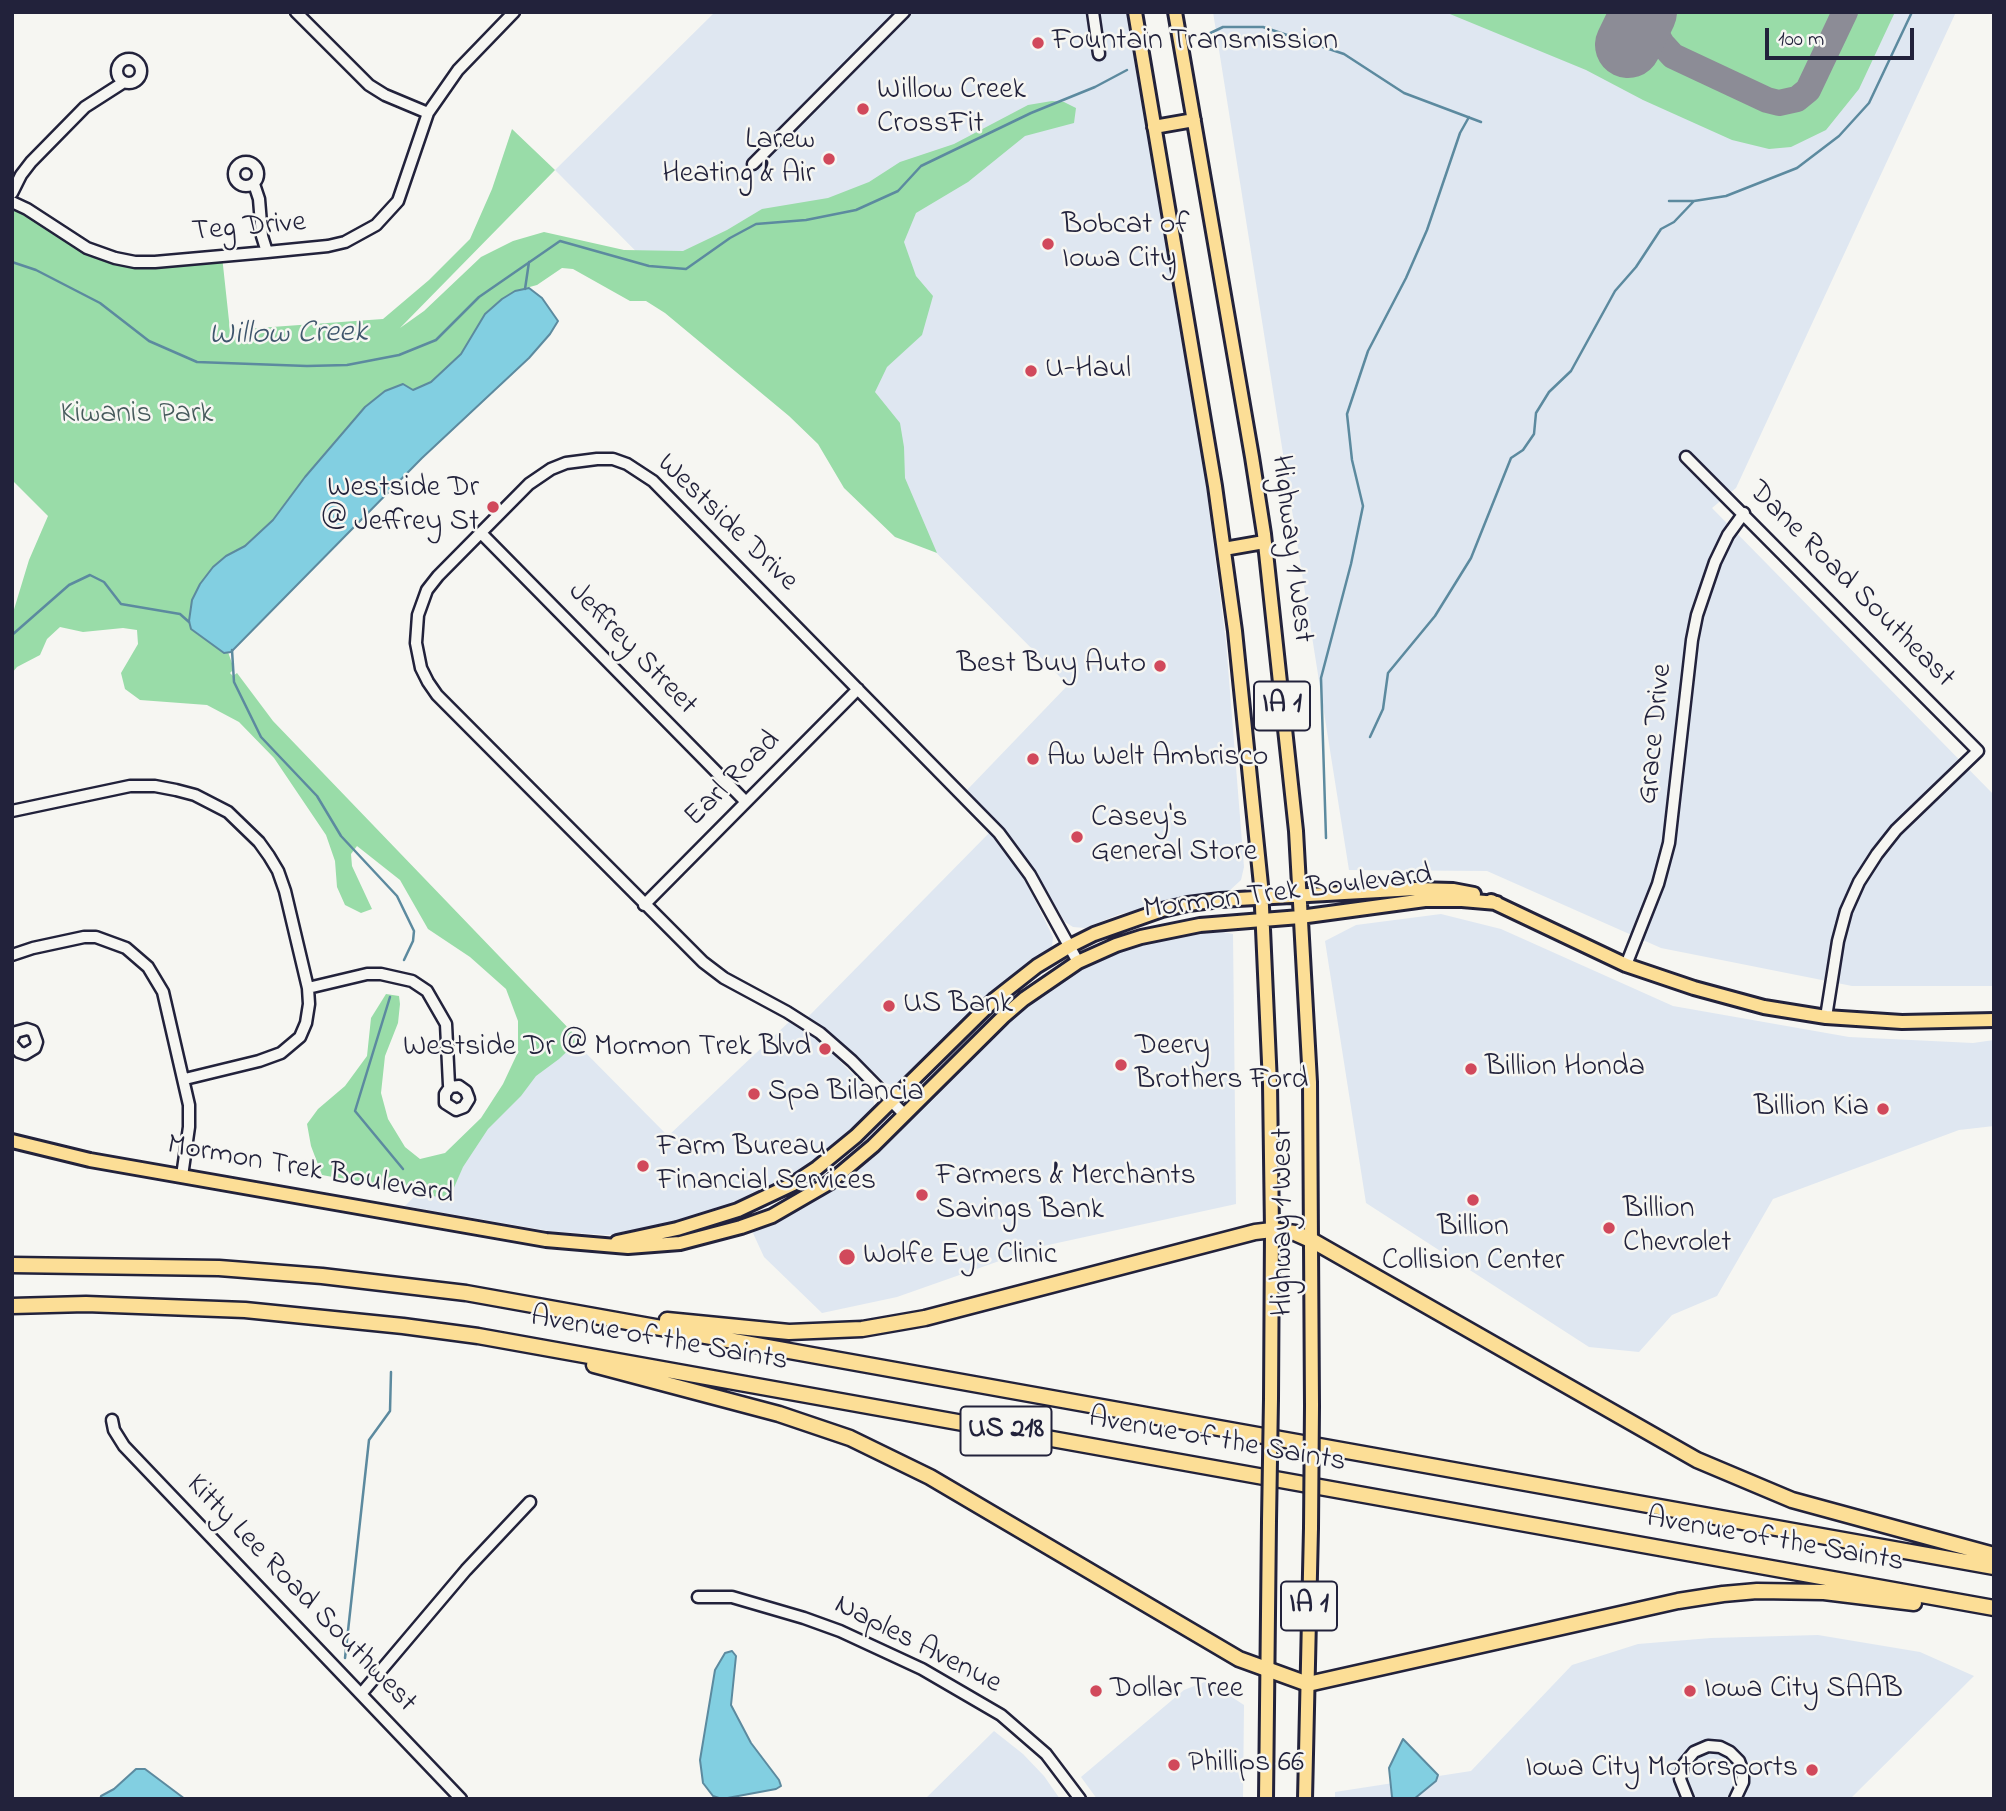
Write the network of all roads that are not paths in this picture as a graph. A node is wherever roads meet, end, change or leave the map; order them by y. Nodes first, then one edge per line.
1 (296, 12) edge
2 (514, 12) edge
3 (904, 12) edge
4 (1093, 12) edge
5 (1135, 12) edge
6 (1175, 12) edge
7 (1100, 54) dead end
8 (124, 82) dead end
9 (428, 113) junction
10 (1194, 120) junction
11 (1154, 127) junction
12 (753, 164) dead end
13 (254, 184) dead end
14 (12, 193) edge
15 (12, 202) edge
16 (267, 252) junction
17 (1686, 457) dead end
18 (1744, 513) junction
19 (481, 533) junction
20 (1264, 542) junction
21 (1224, 549) junction
22 (858, 689) junction
23 (746, 802) junction
24 (12, 811) edge
25 (1298, 894) junction
26 (1262, 897) junction
27 (1497, 903) junction
28 (644, 905) junction
29 (1300, 917) junction
30 (1263, 920) junction
31 (1070, 946) junction
32 (12, 955) edge
33 (1078, 962) junction
34 (1626, 965) junction
35 (308, 988) junction
36 (1826, 1017) junction
37 (1994, 1020) edge
38 (185, 1079) junction
39 (450, 1087) dead end
40 (892, 1101) junction
41 (904, 1114) junction
42 (12, 1141) edge
43 (182, 1176) junction
44 (1272, 1230) junction
45 (1313, 1241) junction
46 (601, 1245) junction
47 (12, 1265) edge
48 (12, 1306) edge
49 (554, 1308) junction
50 (478, 1336) junction
51 (111, 1420) dead end
52 (530, 1502) dead end
53 (1994, 1555) edge
54 (1994, 1567) edge
55 (698, 1597) dead end
56 (1994, 1610) edge
57 (1268, 1671) junction
58 (1308, 1684) junction
59 (361, 1694) junction
60 (461, 1799) edge
61 (1080, 1799) edge
62 (1266, 1799) edge
63 (1306, 1799) edge
64 (1688, 1799) edge
65 (1735, 1799) edge

1 - 9 street
2 - 9 street, Teg Drive
3 - 12 street
4 - 7 street
5 - 11 main road, Highway 1 West / IA 1
6 - 10 main road, Highway 1 West / IA 1
8 - 14 street
9 - 16 street, Teg Drive
10 - 11 main road
10 - 20 main road, Highway 1 West / IA 1
11 - 21 main road, Highway 1 West / IA 1
13 - 16 street
15 - 16 street, Teg Drive
17 - 18 street, Dane Road Southeast
18 - 34 street, Grace Drive
18 - 36 street, Dane Road Southeast
19 - 22 street, Westside Drive
19 - 23 street, Jeffrey Street
19 - 28 street, Westside Drive
20 - 21 main road
20 - 25 main road, Highway 1 West / IA 1
21 - 26 main road, Highway 1 West / IA 1
22 - 23 street, Earl Road
22 - 31 street, Westside Drive
23 - 28 street, Earl Road
24 - 35 street
25 - 26 main road, Mormon Trek Boulevard
25 - 27 main road, Mormon Trek Boulevard
25 - 29 main road, Highway 1 West / IA 1
26 - 30 main road, Highway 1 West / IA 1
26 - 31 main road, Mormon Trek Boulevard
27 - 29 main road, Mormon Trek Boulevard
27 - 34 main road, Mormon Trek Boulevard
28 - 40 street, Westside Drive
29 - 30 main road, Mormon Trek Boulevard
29 - 45 main road, Highway 1 West / IA 1
30 - 33 main road, Mormon Trek Boulevard
30 - 44 main road, Highway 1 West / IA 1
31 - 33 street, Westside Drive
31 - 40 main road, Mormon Trek Boulevard
32 - 38 street
33 - 41 main road, Mormon Trek Boulevard
34 - 36 main road, Mormon Trek Boulevard
35 - 38 street
35 - 39 street
36 - 37 main road, Mormon Trek Boulevard
38 - 43 street
40 - 41 street, Westside Drive
40 - 46 main road, Mormon Trek Boulevard
41 - 46 main road, Mormon Trek Boulevard
42 - 43 main road, Mormon Trek Boulevard
43 - 46 main road, Mormon Trek Boulevard
44 - 45 highway
44 - 49 highway
44 - 57 main road, Highway 1 West / IA 1, bridge
45 - 53 highway
45 - 58 main road, Highway 1 West / IA 1, bridge
47 - 49 highway, Avenue of the Saints / US 218
48 - 50 highway, Avenue of the Saints / US 218
49 - 54 highway, Avenue of the Saints / US 218
50 - 56 highway, Avenue of the Saints / US 218
50 - 57 highway
51 - 59 street, Kitty Lee Road Southwest
52 - 59 street
55 - 61 street, Naples Avenue
56 - 58 highway
57 - 58 highway
57 - 62 main road, IA 1
58 - 63 main road, IA 1
59 - 60 street, Kitty Lee Road Southwest
64 - 65 street

